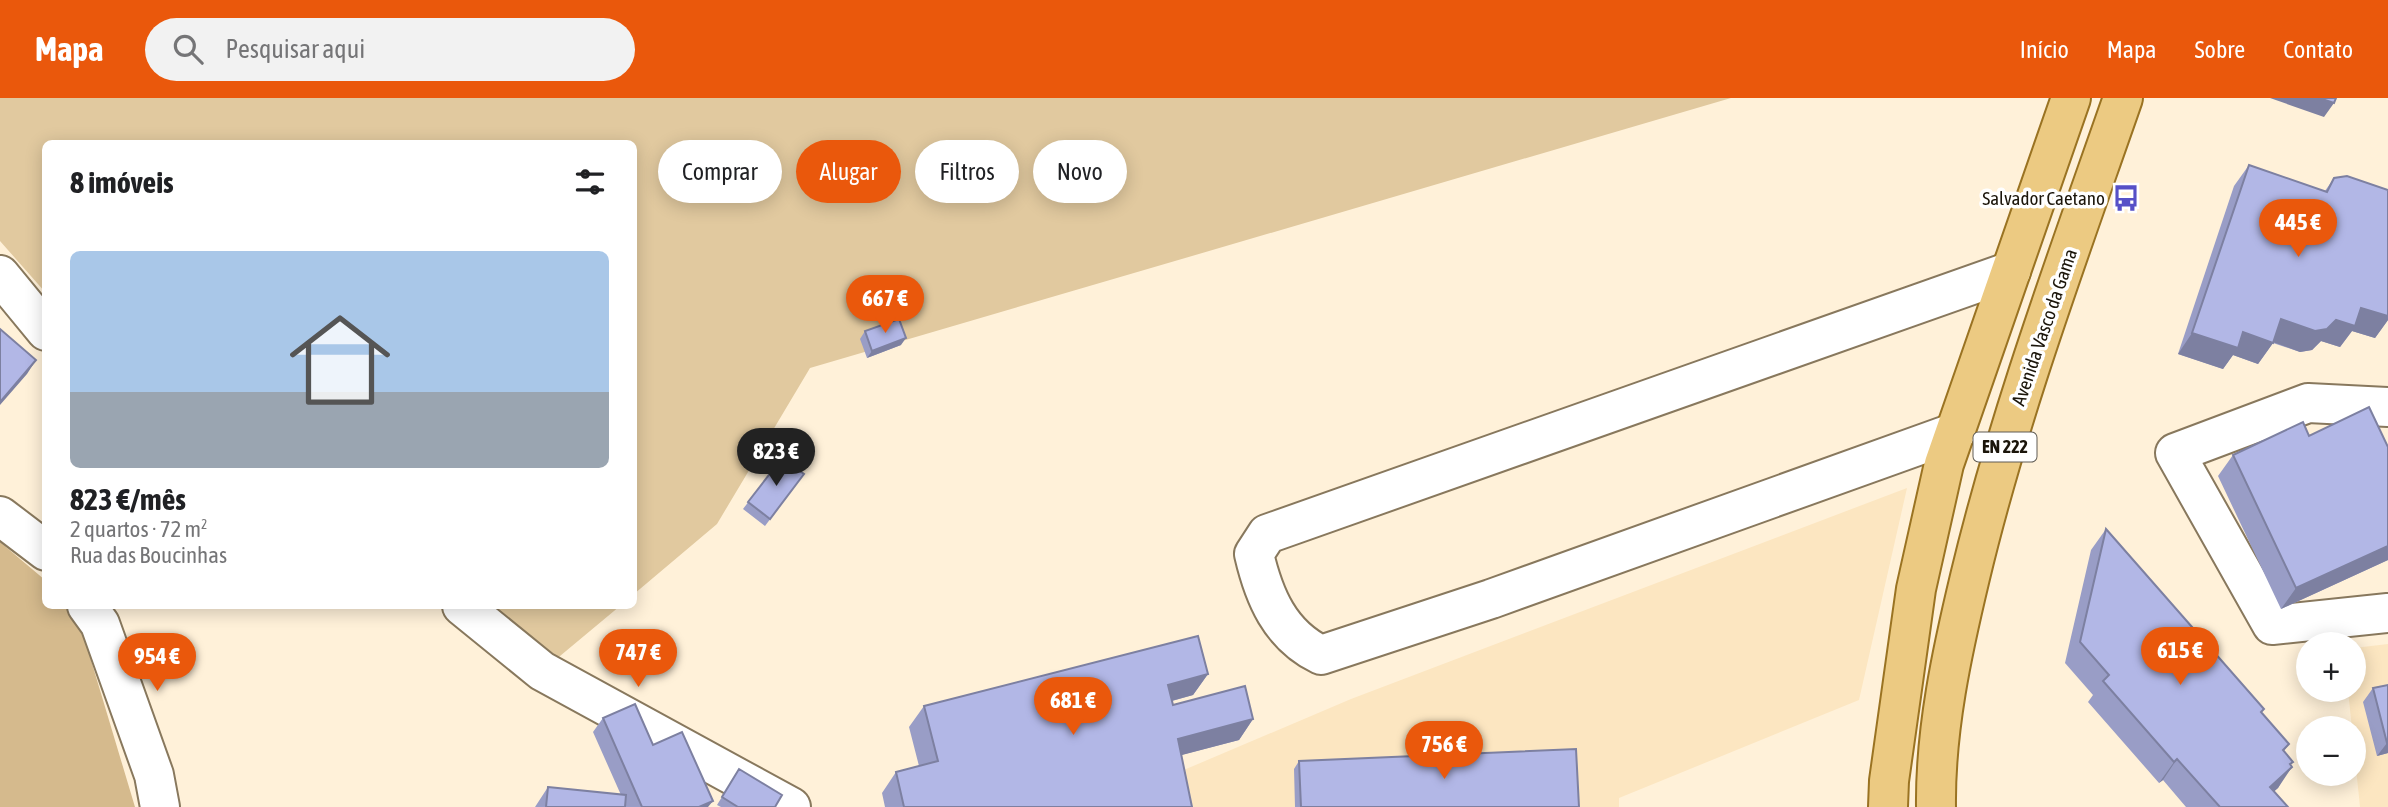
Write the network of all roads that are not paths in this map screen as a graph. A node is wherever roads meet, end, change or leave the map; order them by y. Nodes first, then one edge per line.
1 (2071, 98) edge
2 (2123, 98) edge
3 (2011, 271) junction
4 (0, 275) edge
5 (42, 326) edge
6 (2388, 407) edge
7 (1955, 432) junction
8 (0, 516) edge
9 (42, 548) edge
10 (89, 609) edge
11 (466, 609) edge
12 (2388, 613) edge
13 (160, 807) edge
14 (791, 807) edge
15 (1888, 807) edge
16 (1936, 807) edge

1 - 3 main road, EN 222
2 - 16 main road, Avenida Vasco da Gama / EN 222
3 - 7 main road, EN 222
3 - 7 street
4 - 5 street
6 - 12 street
7 - 15 main road, EN 222
8 - 9 street
10 - 13 street
11 - 14 street

